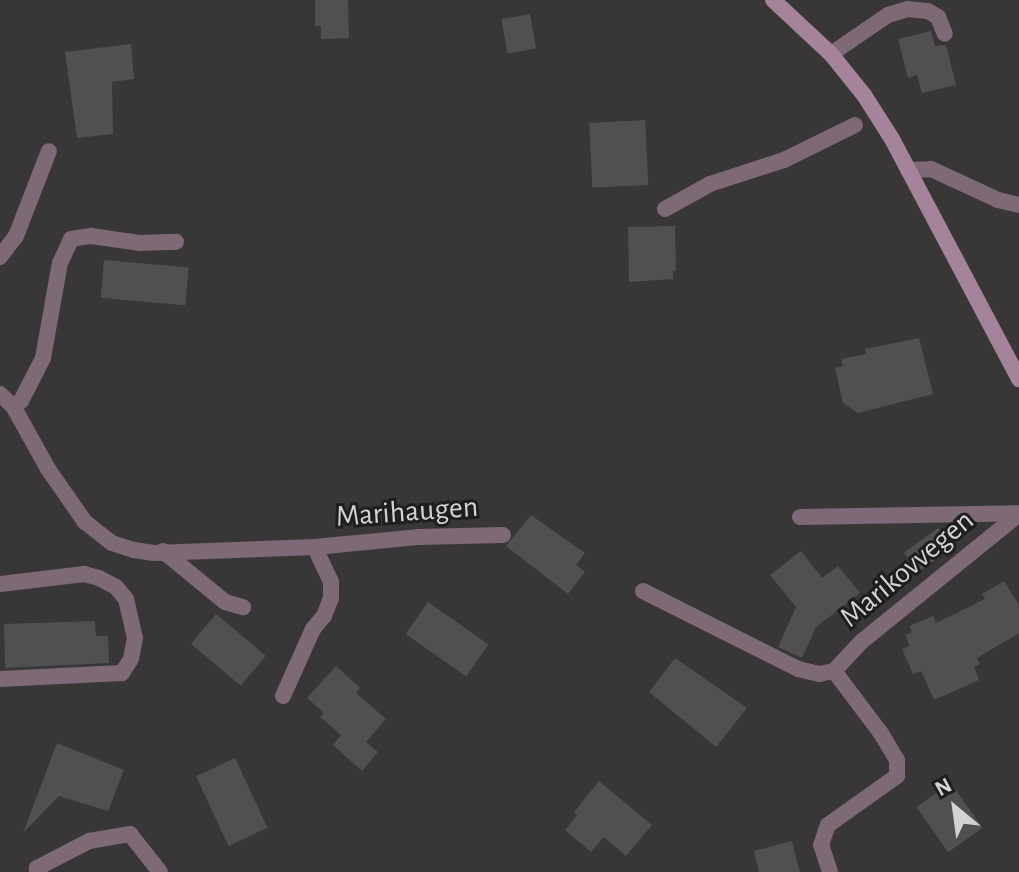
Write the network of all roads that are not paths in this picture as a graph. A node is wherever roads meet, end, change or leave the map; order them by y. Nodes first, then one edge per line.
1 (773, 0) edge
2 (945, 34) dead end
3 (831, 54) junction
4 (855, 125) dead end
5 (49, 151) dead end
6 (908, 170) junction
7 (1019, 205) edge
8 (665, 209) dead end
9 (176, 242) dead end
10 (0, 257) edge
11 (1019, 379) edge
12 (0, 394) edge
13 (13, 406) junction
14 (1019, 513) edge
15 (800, 517) dead end
16 (503, 535) dead end
17 (315, 547) junction
18 (163, 551) junction
19 (0, 584) edge
20 (643, 591) dead end
21 (243, 607) dead end
22 (834, 671) junction
23 (0, 679) edge
24 (283, 696) dead end
25 (37, 872) edge
26 (160, 872) edge
27 (830, 872) edge

1 - 3 main road
2 - 3 lane
3 - 6 main road
4 - 8 lane
5 - 10 lane
6 - 7 lane
6 - 11 main road
9 - 13 lane
12 - 13 lane, Marihaugen
13 - 18 lane, Marihaugen
14 - 15 lane, Marikovvegen
14 - 22 lane, Marikovvegen
16 - 17 lane, Marihaugen
17 - 18 lane, Marihaugen
17 - 24 lane, Marihaugen
18 - 21 lane
19 - 23 lane
20 - 22 lane, Marikovvegen
22 - 27 lane, Marikovvegen
25 - 26 lane

